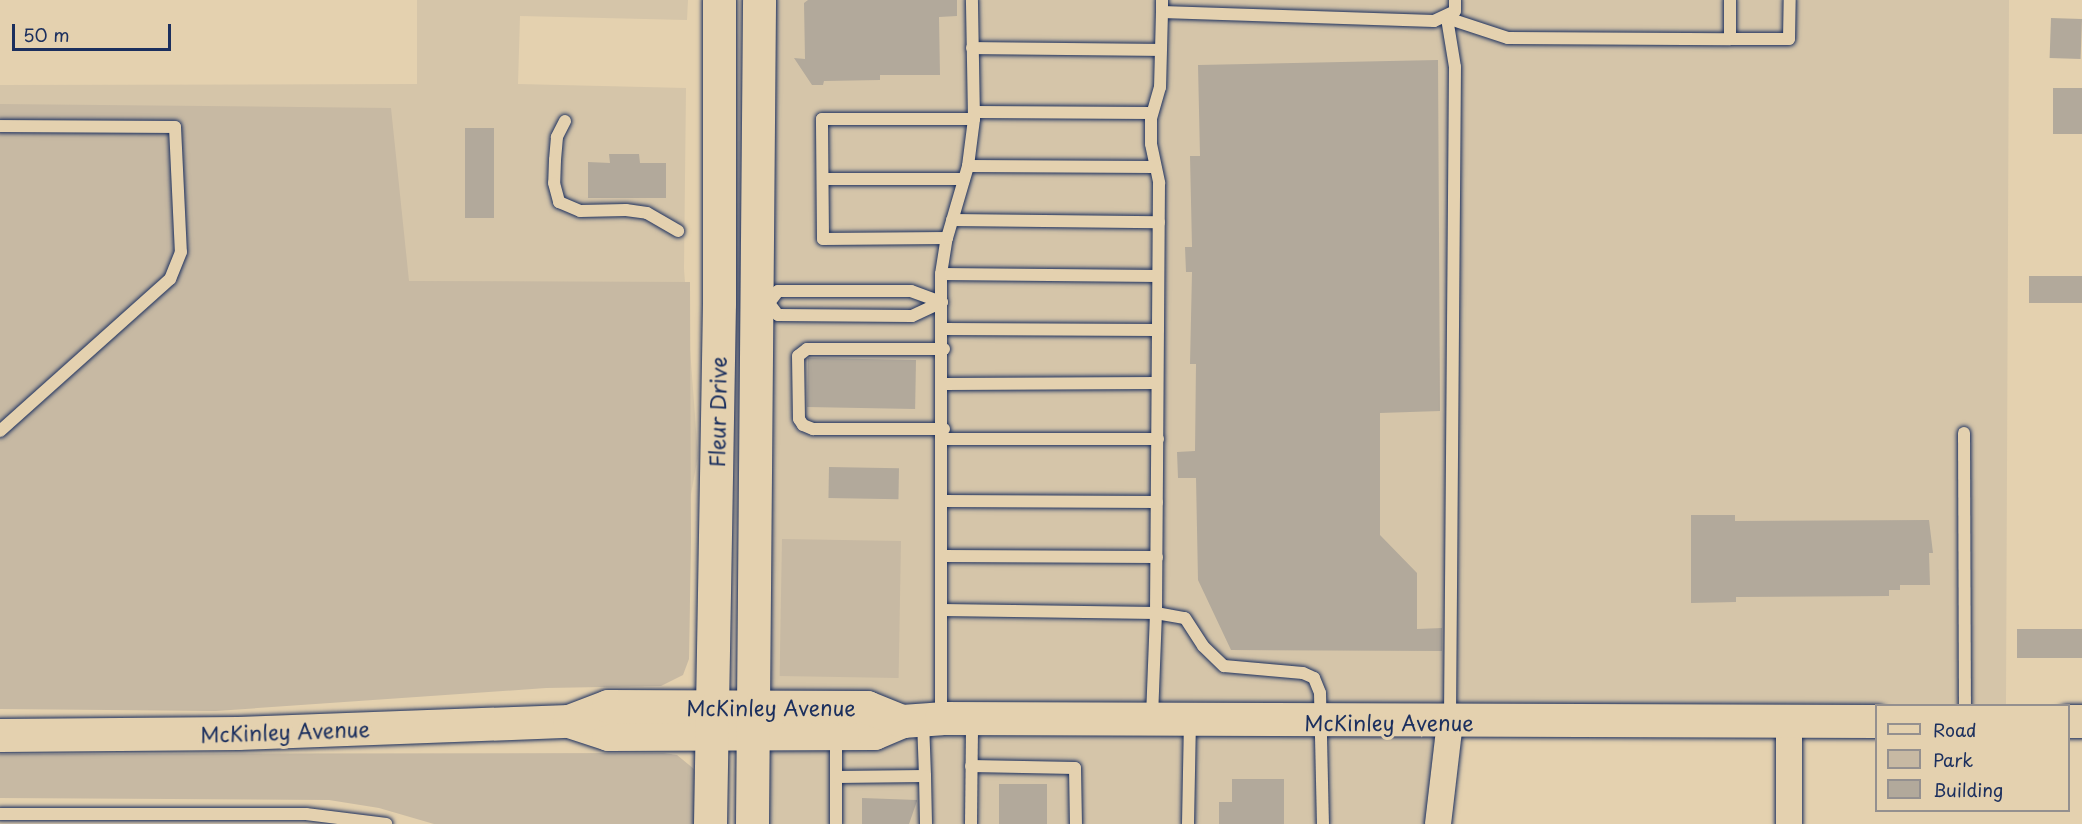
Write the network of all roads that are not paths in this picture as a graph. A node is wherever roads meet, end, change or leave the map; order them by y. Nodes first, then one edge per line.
1 (719, 0) edge
2 (759, 0) edge
3 (972, 0) edge
4 (1455, 0) edge
5 (1730, 0) edge
6 (1790, 0) edge
7 (1162, 6) edge
8 (1447, 18) junction
9 (1730, 39) junction
10 (972, 48) junction
11 (1160, 50) junction
12 (1151, 113) junction
13 (974, 116) junction
14 (565, 121) dead end
15 (0, 126) edge
16 (968, 166) junction
17 (1155, 167) junction
18 (823, 179) junction
19 (964, 179) junction
20 (952, 220) junction
21 (1159, 222) junction
22 (678, 231) dead end
23 (947, 238) junction
24 (941, 274) junction
25 (1158, 276) junction
26 (942, 302) junction
27 (742, 303) junction
28 (944, 329) junction
29 (1158, 330) junction
30 (944, 350) junction
31 (1157, 383) junction
32 (944, 384) junction
33 (0, 431) edge
34 (1964, 433) dead end
35 (944, 434) junction
36 (1158, 439) junction
37 (943, 501) junction
38 (1157, 502) junction
39 (943, 556) junction
40 (1157, 556) junction
41 (942, 610) junction
42 (1156, 613) junction
43 (1965, 704) edge
44 (934, 719) junction
45 (711, 720) junction
46 (753, 720) junction
47 (1152, 720) junction
48 (1190, 721) junction
49 (1322, 721) junction
50 (1450, 722) junction
51 (1789, 722) junction
52 (1875, 722) edge
53 (836, 733) junction
54 (0, 735) edge
55 (971, 766) junction
56 (925, 776) junction
57 (836, 777) junction
58 (0, 814) edge
59 (386, 824) edge
60 (710, 824) edge
61 (752, 824) edge
62 (836, 824) edge
63 (926, 824) edge
64 (971, 824) edge
65 (1076, 824) edge
66 (1188, 824) edge
67 (1323, 824) edge
68 (1438, 824) edge
69 (1789, 824) edge

1 - 27 main road, Fleur Drive
2 - 27 main road, Fleur Drive
3 - 10 lane
4 - 8 lane
5 - 9 lane
6 - 9 lane
7 - 8 lane
7 - 11 lane
8 - 9 lane
8 - 50 lane
10 - 11 lane
10 - 13 lane
11 - 12 lane
12 - 13 lane
12 - 17 lane
13 - 16 lane
13 - 18 lane
14 - 22 lane
15 - 33 lane
16 - 17 lane
16 - 19 lane
17 - 21 lane
18 - 19 lane
18 - 23 lane
19 - 20 lane
20 - 21 lane
20 - 23 lane
21 - 25 lane
23 - 24 lane
24 - 25 lane
24 - 26 lane
25 - 29 lane
26 - 27 lane
26 - 27 lane
26 - 28 lane
27 - 45 main road, Fleur Drive
27 - 46 main road, Fleur Drive
28 - 29 lane
28 - 30 lane
29 - 31 lane
30 - 32 lane
30 - 35 lane
31 - 32 lane
31 - 36 lane
32 - 35 lane
34 - 43 lane
35 - 36 lane
35 - 37 lane
36 - 38 lane
37 - 38 lane
37 - 39 lane
38 - 40 lane
39 - 40 lane
39 - 41 lane
40 - 42 lane
41 - 42 lane
41 - 44 lane
42 - 47 lane
42 - 49 lane
44 - 46 main road, McKinley Avenue
44 - 47 main road, McKinley Avenue
44 - 53 main road, McKinley Avenue
44 - 55 lane
44 - 56 lane
45 - 46 main road, McKinley Avenue
45 - 54 main road, McKinley Avenue
45 - 60 main road, Fleur Drive
46 - 53 main road, McKinley Avenue
46 - 61 main road, Fleur Drive
47 - 48 main road, McKinley Avenue
48 - 49 main road, McKinley Avenue
48 - 66 lane
49 - 50 main road, McKinley Avenue
49 - 67 lane
50 - 51 main road, McKinley Avenue
50 - 68 street
51 - 52 main road, McKinley Avenue
51 - 69 street
53 - 57 lane
55 - 64 lane
55 - 65 lane
56 - 57 lane
56 - 63 lane
57 - 62 lane
58 - 59 lane

